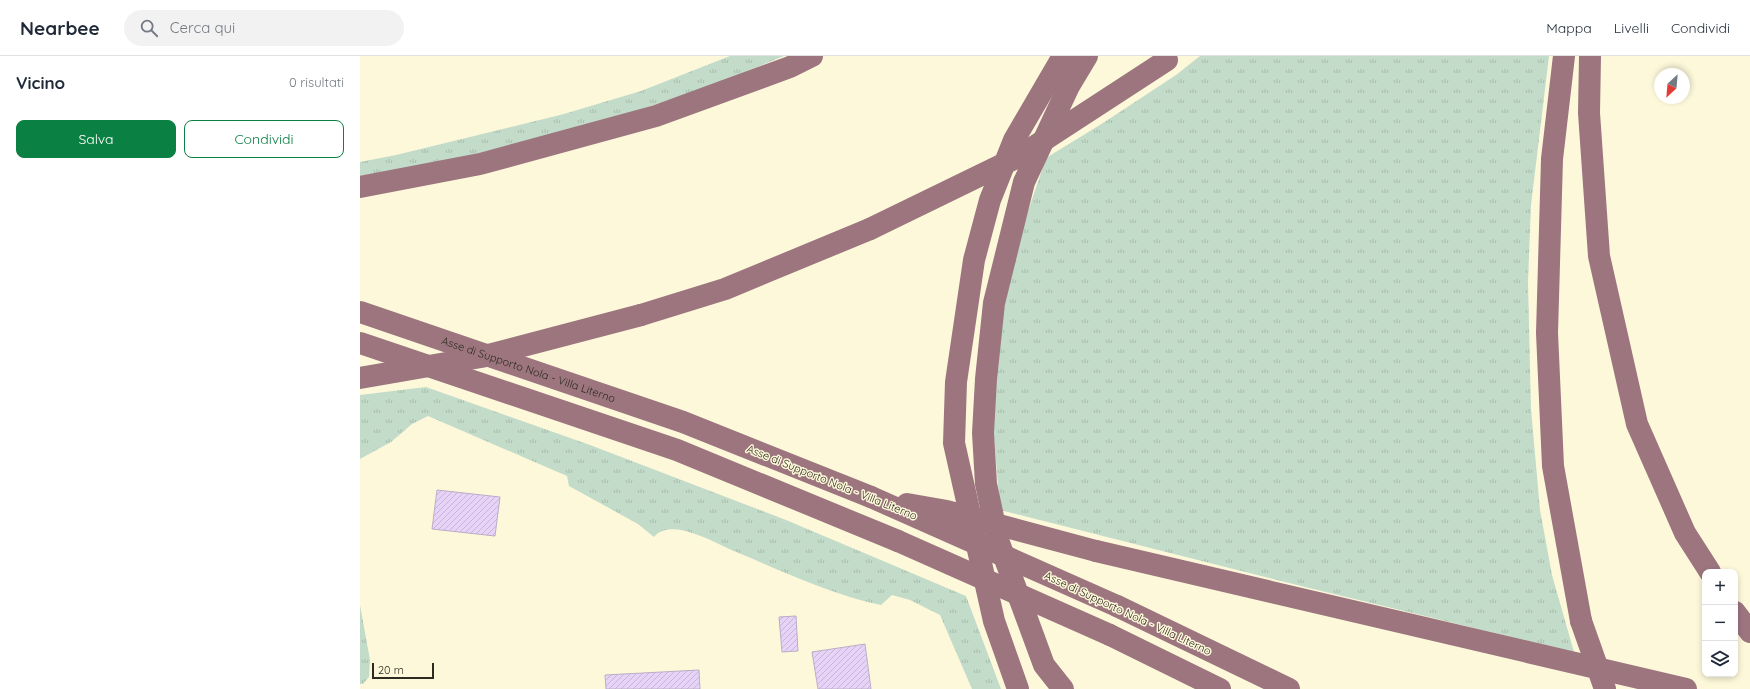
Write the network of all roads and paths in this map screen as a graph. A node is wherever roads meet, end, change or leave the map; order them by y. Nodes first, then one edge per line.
1 (812, 56) edge
2 (1063, 56) edge
3 (1087, 56) edge
4 (1564, 56) edge
5 (1590, 56) edge
6 (1171, 58) edge
7 (360, 187) edge
8 (360, 312) edge
9 (360, 343) edge
10 (360, 378) edge
11 (871, 497) junction
12 (1708, 569) edge
13 (1738, 616) edge
14 (1750, 632) edge
15 (1018, 689) edge
16 (1063, 689) edge
17 (1220, 689) edge
18 (1289, 689) edge
19 (1605, 689) edge
20 (1686, 689) edge

1 - 7 highway
2 - 15 highway
3 - 16 highway
4 - 19 highway, bridge
5 - 12 highway
6 - 10 highway, bridge
8 - 11 highway, Asse di Supporto Nola - Villa Literno
9 - 17 highway, bridge
11 - 18 highway, Asse di Supporto Nola - Villa Literno, bridge
11 - 20 highway, bridge
13 - 14 highway

